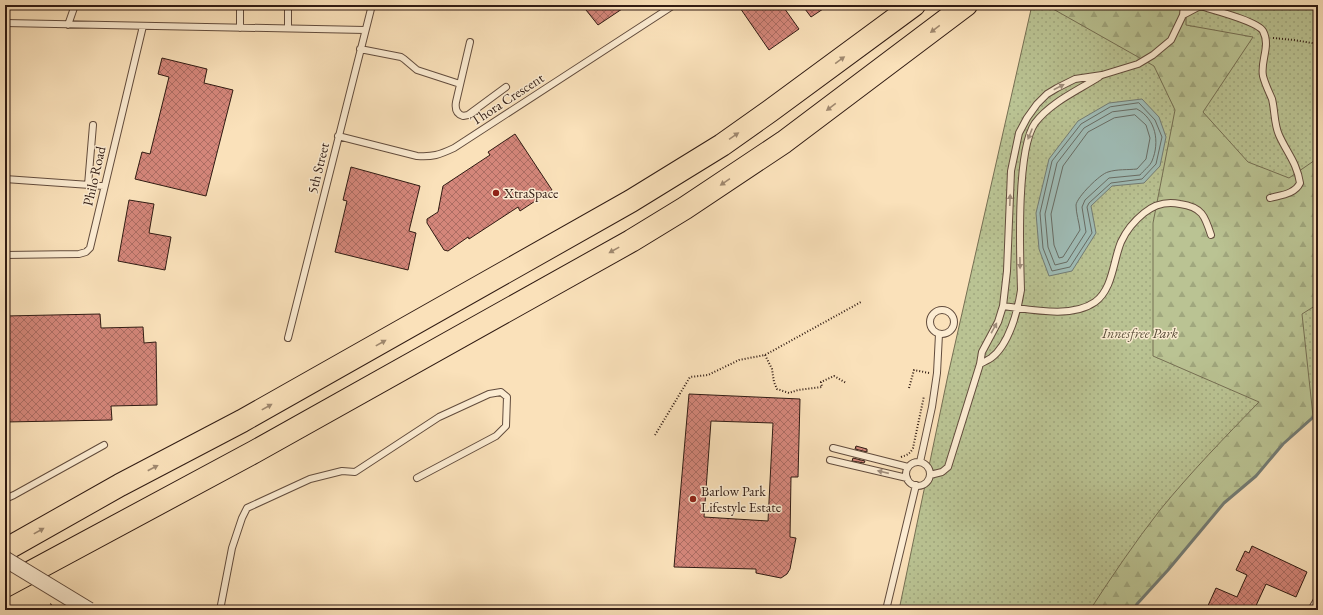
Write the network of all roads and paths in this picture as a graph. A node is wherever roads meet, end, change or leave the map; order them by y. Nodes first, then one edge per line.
1 (76, 5) edge
2 (240, 5) edge
3 (288, 5) edge
4 (372, 5) edge
5 (674, 5) edge
6 (914, 5) edge
7 (966, 5) edge
8 (1184, 5) edge
9 (1201, 6) edge
10 (1183, 15) junction
11 (5, 23) edge
12 (68, 25) junction
13 (142, 26) junction
14 (240, 28) junction
15 (288, 28) junction
16 (365, 30) junction
17 (1265, 39) junction
18 (470, 42) dead end
19 (1318, 44) edge
20 (360, 49) junction
21 (1102, 75) junction
22 (460, 84) junction
23 (506, 88) dead end
24 (93, 125) dead end
25 (338, 136) junction
26 (5, 179) edge
27 (88, 185) junction
28 (104, 186) junction
29 (1270, 198) dead end
30 (1211, 235) dead end
31 (5, 256) edge
32 (862, 302) dead end
33 (1003, 306) junction
34 (1017, 308) junction
35 (939, 334) dead end
36 (288, 338) dead end
37 (765, 355) junction
38 (980, 364) junction
39 (928, 379) dead end
40 (846, 383) dead end
41 (908, 388) dead end
42 (925, 394) dead end
43 (655, 435) dead end
44 (104, 445) dead end
45 (833, 448) dead end
46 (830, 460) dead end
47 (920, 462) junction
48 (898, 464) junction
49 (908, 467) junction
50 (930, 475) junction
51 (417, 478) dead end
52 (907, 478) junction
53 (916, 485) junction
54 (5, 499) edge
55 (5, 550) edge
56 (5, 559) edge
57 (5, 586) edge
58 (1318, 598) edge
59 (89, 610) edge
60 (220, 610) edge
61 (886, 610) edge
62 (1311, 610) edge

1 - 12 lane
2 - 14 lane
3 - 15 lane
4 - 16 lane, 5th Street
5 - 25 lane, Thora Crescent
55 -> 6 highway
7 -> 57 highway
8 - 10 lane
9 - 10 lane
9 - 17 lane
10 - 21 lane
11 - 12 lane
12 - 13 lane
13 - 14 lane
13 - 28 lane, Philo Road
14 - 15 lane
15 - 16 lane
16 - 20 lane, 5th Street
17 - 19 path
17 - 29 lane
18 - 22 lane
20 - 22 lane
20 - 25 lane, 5th Street
33 -> 21 lane
21 -> 34 lane
22 - 23 lane
24 - 27 lane
25 - 36 lane, 5th Street
26 - 27 lane
27 - 28 lane
28 - 31 lane, Philo Road
30 - 34 lane
32 - 37 path
33 - 34 lane
38 -> 33 lane
34 - 38 lane
35 - 47 lane
37 - 40 path
37 - 43 path
38 - 50 lane
39 - 41 path
42 - 48 path
44 - 54 lane
45 - 48 lane
52 -> 46 lane
47 - 49 lane
47 - 50 lane
48 - 49 lane
49 - 52 lane
50 - 53 lane
51 - 60 lane
52 - 53 lane
53 - 61 lane
56 - 59 street, bridge
58 - 62 lane

